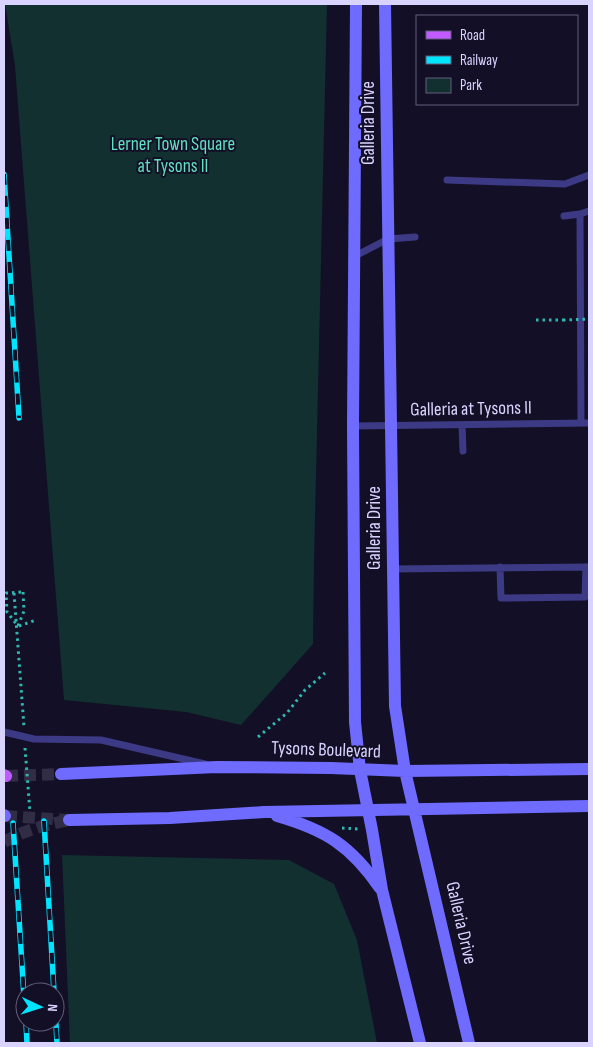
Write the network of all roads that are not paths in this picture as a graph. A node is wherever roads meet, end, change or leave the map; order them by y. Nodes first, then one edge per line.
1 (356, 4) edge
2 (386, 4) edge
3 (589, 175) edge
4 (447, 180) dead end
5 (589, 211) edge
6 (580, 214) junction
7 (564, 216) dead end
8 (415, 238) dead end
9 (388, 239) junction
10 (355, 256) junction
11 (585, 423) edge
12 (462, 425) junction
13 (353, 426) junction
14 (392, 426) junction
15 (463, 451) dead end
16 (500, 567) junction
17 (587, 567) edge
18 (392, 569) junction
19 (4, 732) edge
20 (217, 767) junction
21 (589, 769) edge
22 (360, 770) junction
23 (405, 771) junction
24 (61, 774) tunnel mouth
25 (589, 806) edge
26 (368, 809) junction
27 (415, 809) junction
28 (264, 812) junction
29 (69, 820) dead end
30 (382, 890) junction
31 (420, 1043) edge
32 (469, 1043) edge

1 - 10 street, Galleria Drive
2 - 9 street, Galleria Drive
3 - 4 lane
5 - 6 lane
6 - 7 lane
6 - 11 lane
8 - 9 lane
9 - 10 lane
9 - 14 street, Galleria Drive
10 - 13 street, Galleria Drive
11 - 12 lane, Galleria at Tysons II
12 - 14 lane, Galleria at Tysons II
12 - 15 lane
13 - 14 lane, Galleria at Tysons II
13 - 22 street, Galleria Drive
14 - 18 street, Galleria Drive
16 - 17 lane
16 - 17 lane
16 - 18 lane
18 - 23 street, Galleria Drive
19 - 20 lane
20 - 22 street, Tysons Boulevard
20 - 24 street, Tysons Boulevard
21 - 23 street, Tysons Boulevard
22 - 23 street, Tysons Boulevard
22 - 26 street, Galleria Drive
23 - 27 street, Galleria Drive
25 - 27 street
26 - 27 street
26 - 28 street
26 - 30 street, Galleria Drive
27 - 32 street, Galleria Drive
28 - 29 street
28 - 30 street
30 - 31 street, Galleria Drive

